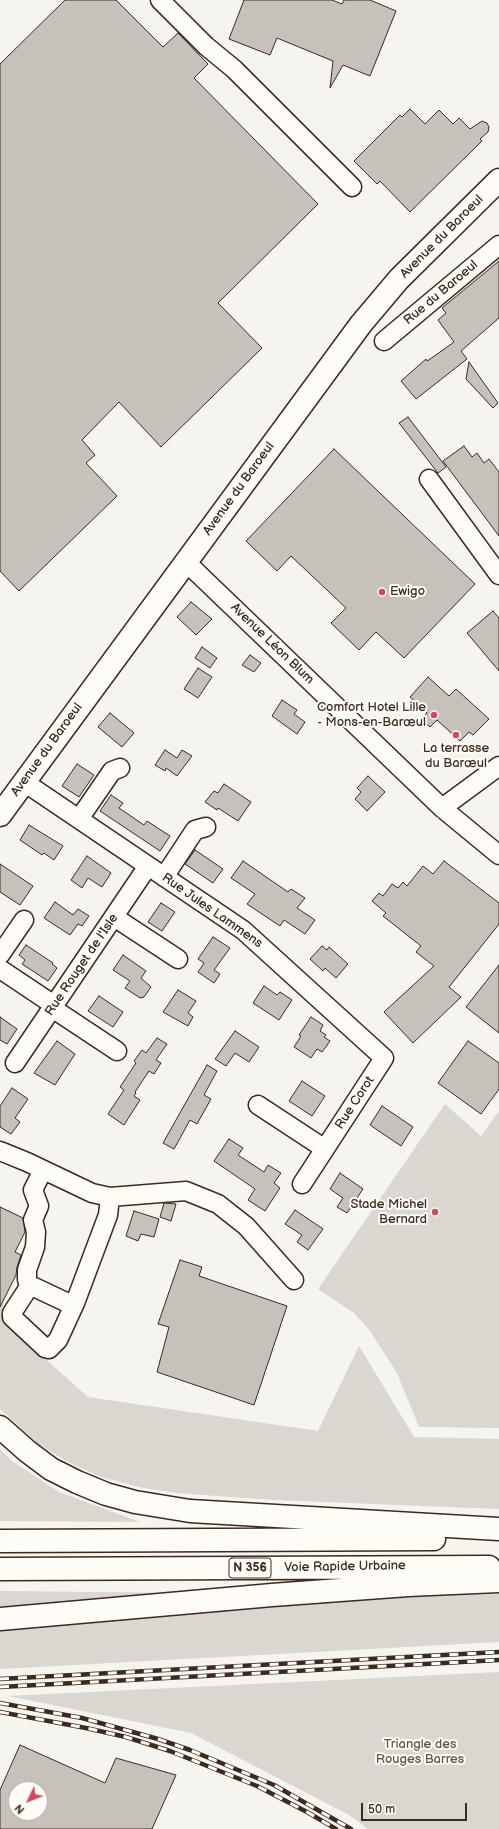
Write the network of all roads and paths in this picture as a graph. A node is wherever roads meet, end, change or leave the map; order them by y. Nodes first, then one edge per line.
1 (160, 0) edge
2 (499, 180) edge
3 (352, 187) dead end
4 (499, 245) edge
5 (384, 341) dead end
6 (429, 479) dead end
7 (186, 562) junction
8 (499, 575) edge
9 (499, 766) edge
10 (120, 768) dead end
11 (24, 782) junction
12 (442, 808) junction
13 (0, 815) edge
14 (79, 819) junction
15 (206, 827) dead end
16 (499, 855) edge
17 (148, 866) junction
18 (164, 877) junction
19 (114, 917) junction
20 (24, 920) dead end
21 (0, 955) edge
22 (178, 959) dead end
23 (0, 969) edge
24 (53, 1007) junction
25 (117, 1051) dead end
26 (384, 1058) joint
27 (15, 1063) dead end
28 (258, 1105) dead end
29 (325, 1149) junction
30 (0, 1151) edge
31 (43, 1170) junction
32 (302, 1184) dead end
33 (110, 1197) junction
34 (294, 1280) dead end
35 (29, 1287) junction
36 (75, 1303) junction
37 (0, 1427) edge
38 (499, 1529) edge
39 (499, 1539) edge
40 (0, 1541) edge
41 (499, 1566) edge
42 (0, 1569) edge
43 (499, 1581) edge
44 (0, 1619) edge

1 - 3 street
2 - 7 main road, Avenue du Baroeul
4 - 5 street, Rue du Baroeul
6 - 8 street
7 - 11 main road, Avenue du Baroeul
7 - 12 street, Avenue Léon Blum
9 - 12 street
10 - 14 street
11 - 13 main road, Avenue du Baroeul
11 - 14 street, Rue Jules Lammens
12 - 16 street, Avenue Léon Blum
14 - 17 street, Rue Jules Lammens
15 - 18 street
17 - 18 street, Rue Jules Lammens
17 - 19 street, Rue Rouget de l'Isle
18 - 26 street, Rue Jules Lammens
19 - 22 street
19 - 24 street, Rue Rouget de l'Isle
20 - 21 street
23 - 24 street
24 - 25 street
24 - 27 street, Rue Rouget de l'Isle
26 - 29 street, Rue Corot
28 - 29 street
29 - 32 street, Rue Corot
30 - 31 street
31 - 33 street
31 - 35 street
33 - 34 street
33 - 36 street
35 - 36 street
35 - 36 street
37 - 38 main road
39 - 40 main road, Voie Rapide Urbaine / N 356
41 - 42 main road, Voie Rapide Urbaine / N 356
43 - 44 main road

